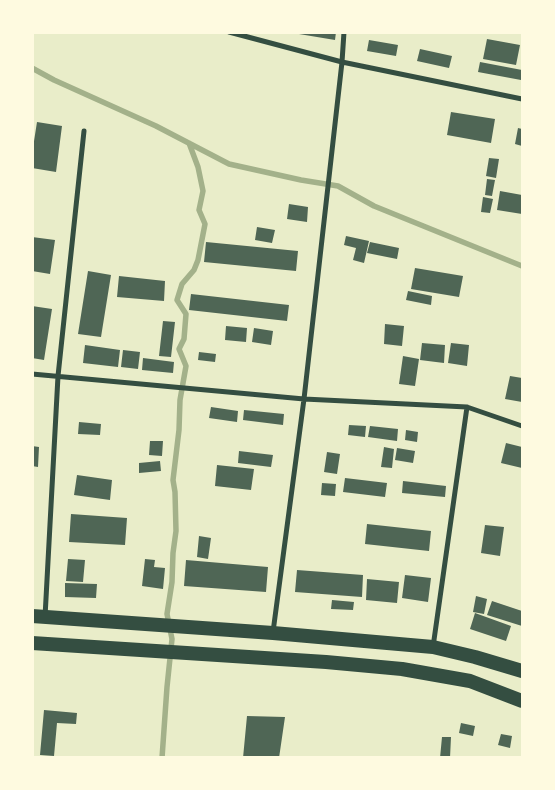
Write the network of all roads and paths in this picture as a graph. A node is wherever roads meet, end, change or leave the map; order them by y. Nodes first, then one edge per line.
1 (229, 32) edge
2 (344, 32) edge
3 (342, 62) junction
4 (522, 99) edge
5 (84, 131) dead end
6 (32, 374) edge
7 (58, 376) junction
8 (304, 400) junction
9 (467, 407) junction
10 (522, 426) edge
11 (39, 617) edge
12 (273, 632) junction
13 (32, 643) edge
14 (432, 648) junction
15 (522, 670) edge
16 (522, 701) edge

1 - 3 street
2 - 3 street
3 - 4 street
3 - 8 street
5 - 7 street
6 - 7 street
7 - 8 street
7 - 11 street
8 - 9 street
8 - 12 street
9 - 10 street
9 - 14 street
11 - 12 highway
12 - 14 highway
13 - 16 highway
14 - 15 highway

